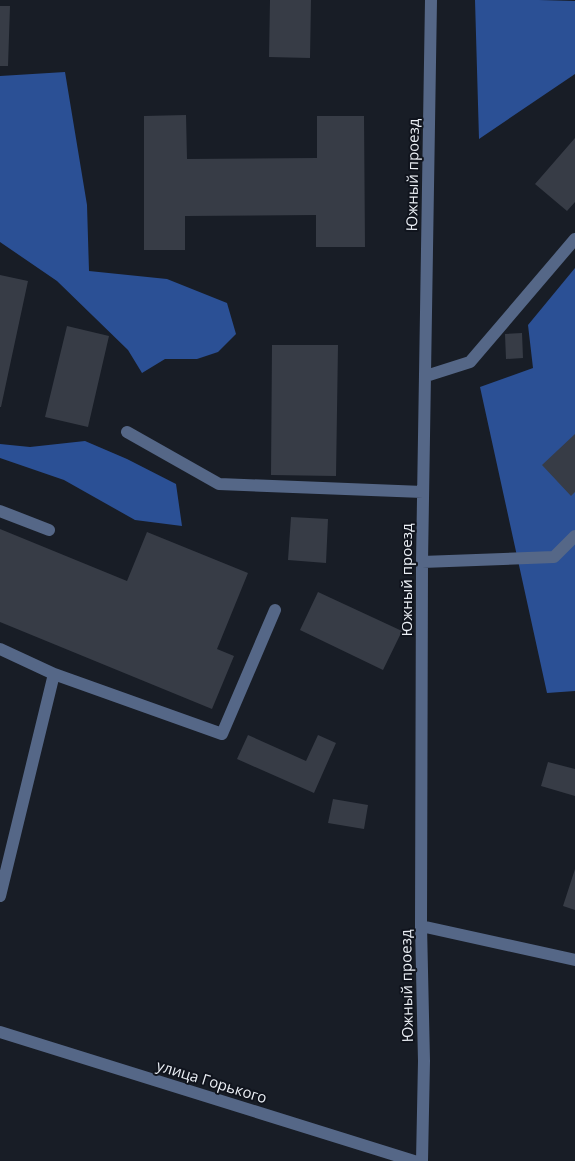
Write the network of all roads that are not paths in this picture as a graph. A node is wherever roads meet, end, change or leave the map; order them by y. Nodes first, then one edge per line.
1 (431, 0) edge
2 (575, 238) edge
3 (426, 376) junction
4 (127, 432) dead end
5 (423, 492) junction
6 (0, 511) edge
7 (49, 530) dead end
8 (575, 536) edge
9 (422, 562) junction
10 (275, 610) dead end
11 (0, 649) edge
12 (54, 674) junction
13 (0, 896) edge
14 (421, 926) junction
15 (575, 960) edge
16 (0, 1032) edge
17 (414, 1161) edge
18 (422, 1161) edge

1 - 3 street, Южный проезд
2 - 3 street
3 - 5 street, Южный проезд
4 - 5 street
5 - 9 street, Южный проезд
6 - 7 street
8 - 9 street
9 - 14 street, Южный проезд
10 - 12 street
11 - 12 street
12 - 13 street
14 - 15 street
14 - 18 street, Южный проезд
16 - 17 street, улица Горького

